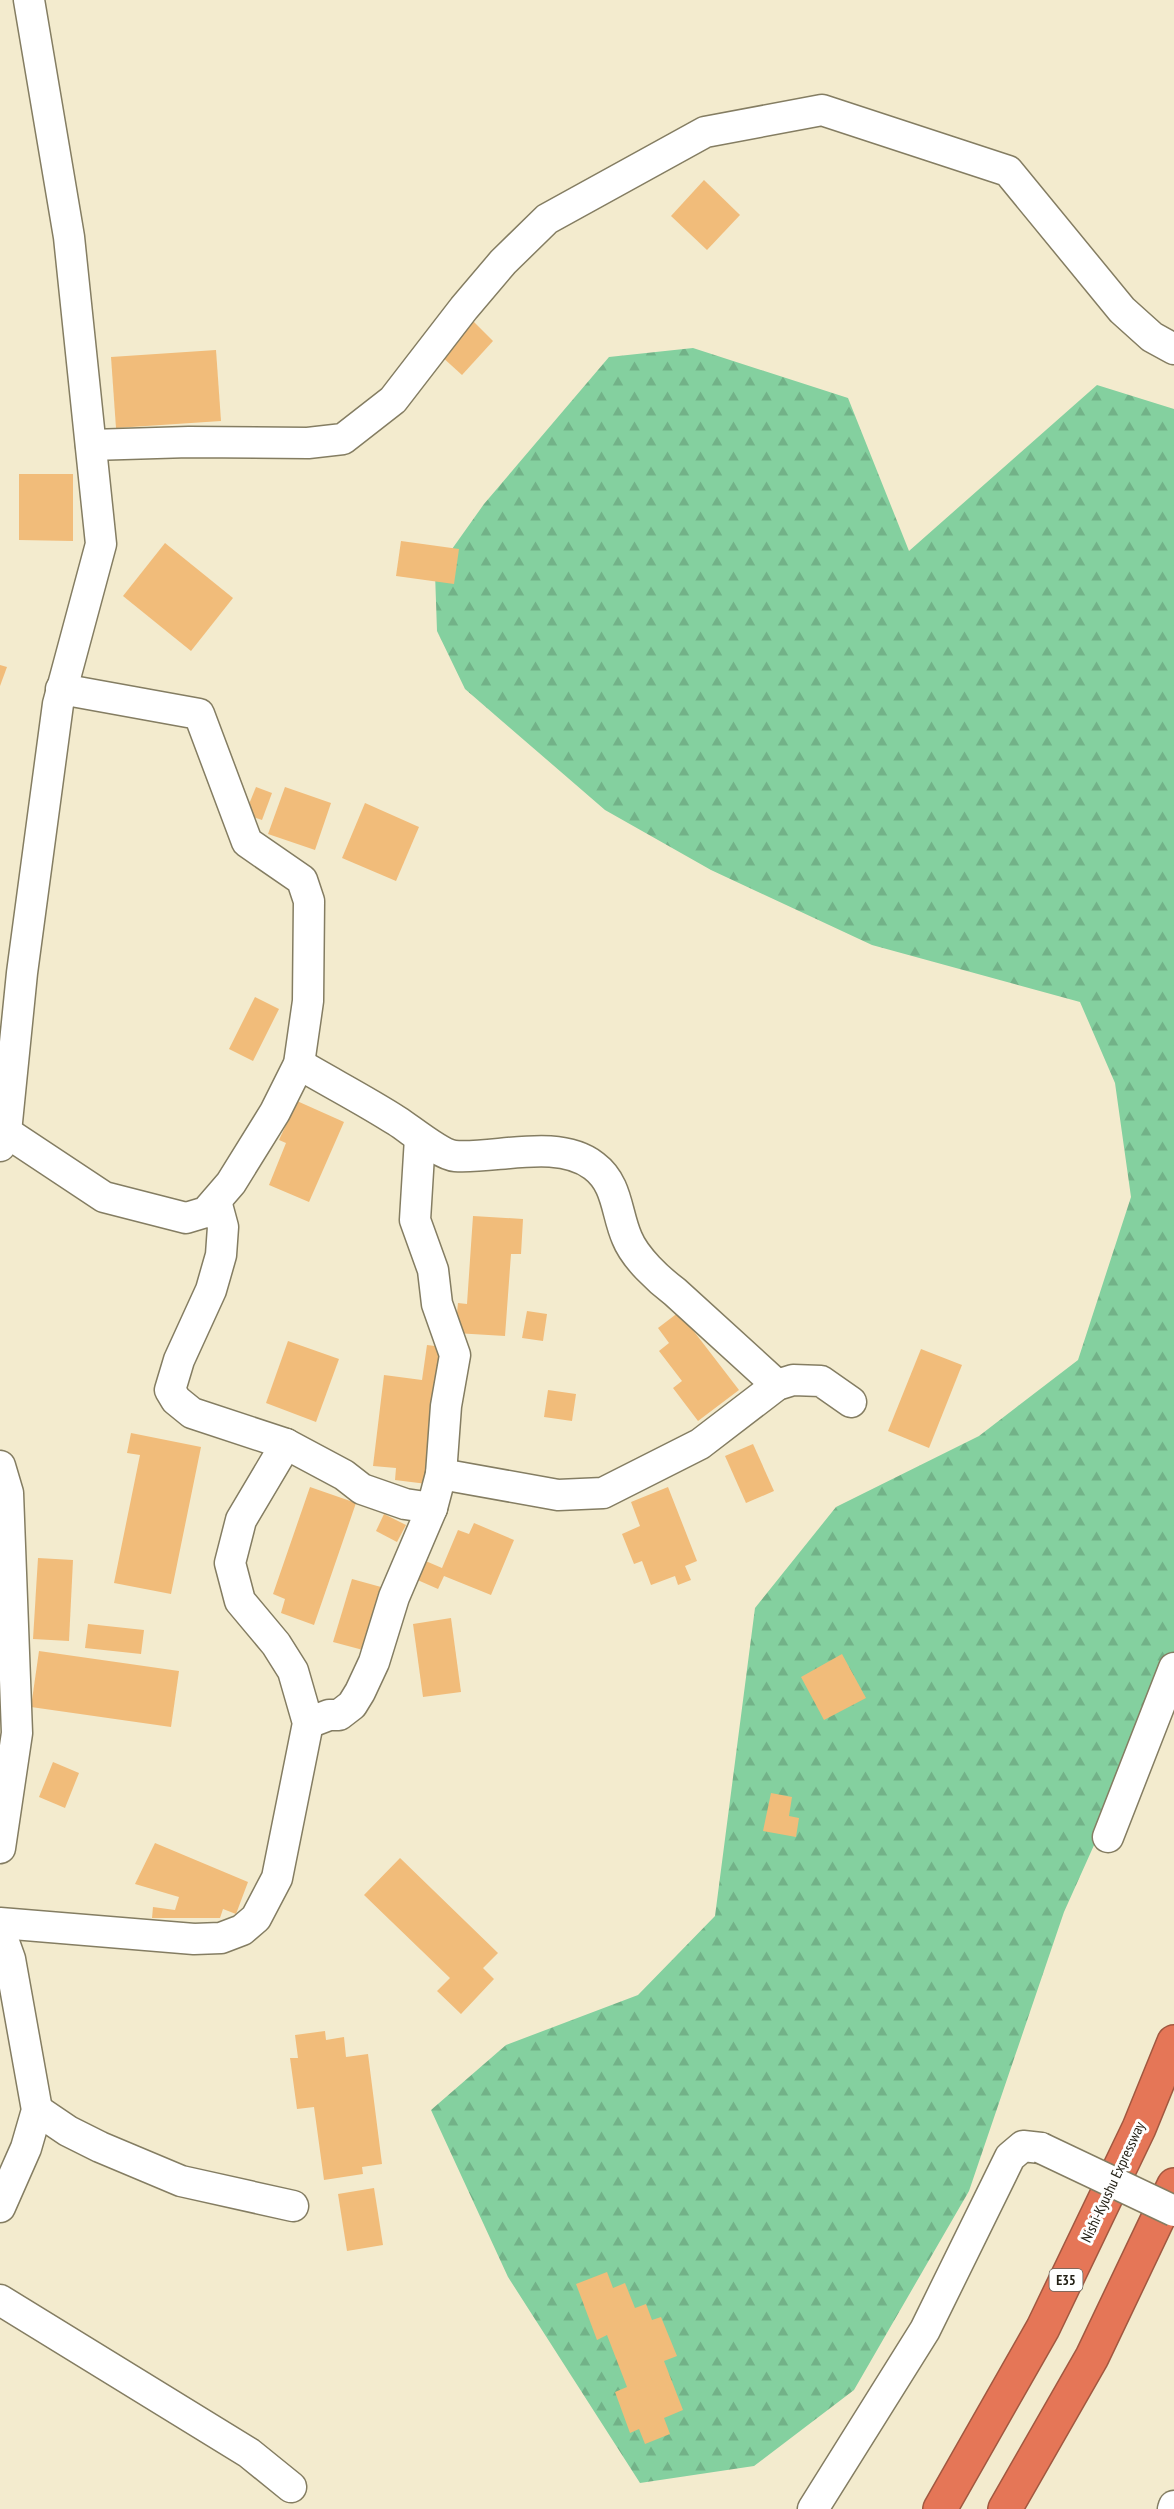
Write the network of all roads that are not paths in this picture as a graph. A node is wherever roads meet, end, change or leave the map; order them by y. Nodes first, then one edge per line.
1 (29, 0) edge
2 (1174, 349) edge
3 (91, 445) junction
4 (62, 689) junction
5 (299, 1064) junction
6 (420, 1138) junction
7 (3, 1139) edge
8 (216, 1201) junction
9 (777, 1385) junction
10 (852, 1402) dead end
11 (286, 1444) junction
12 (0, 1466) edge
13 (441, 1474) junction
14 (432, 1508) junction
15 (1174, 1668) edge
16 (308, 1723) junction
17 (1108, 1837) dead end
18 (0, 1848) edge
19 (0, 1923) edge
20 (0, 1931) edge
21 (1174, 2042) edge
22 (37, 2110) junction
23 (1174, 2186) edge
24 (292, 2206) dead end
25 (0, 2207) edge
26 (1174, 2211) edge
27 (0, 2300) edge
28 (291, 2487) dead end
29 (813, 2509) edge
30 (940, 2509) edge
31 (1005, 2509) edge

1 - 3 street
2 - 3 street
3 - 4 street
4 - 5 street
4 - 7 street
5 - 6 street
5 - 8 street
6 - 9 street
6 - 13 street
7 - 8 street
8 - 11 street
9 - 10 street
9 - 13 street
11 - 14 street
11 - 16 street
12 - 18 street
13 - 14 street
14 - 16 street
15 - 17 street
16 - 19 street
20 - 22 street
21 - 30 highway, Nishi-Kyushu Expressway / E35
22 - 24 street
22 - 25 street
23 - 31 highway
26 - 29 street, bridge
27 - 28 street

